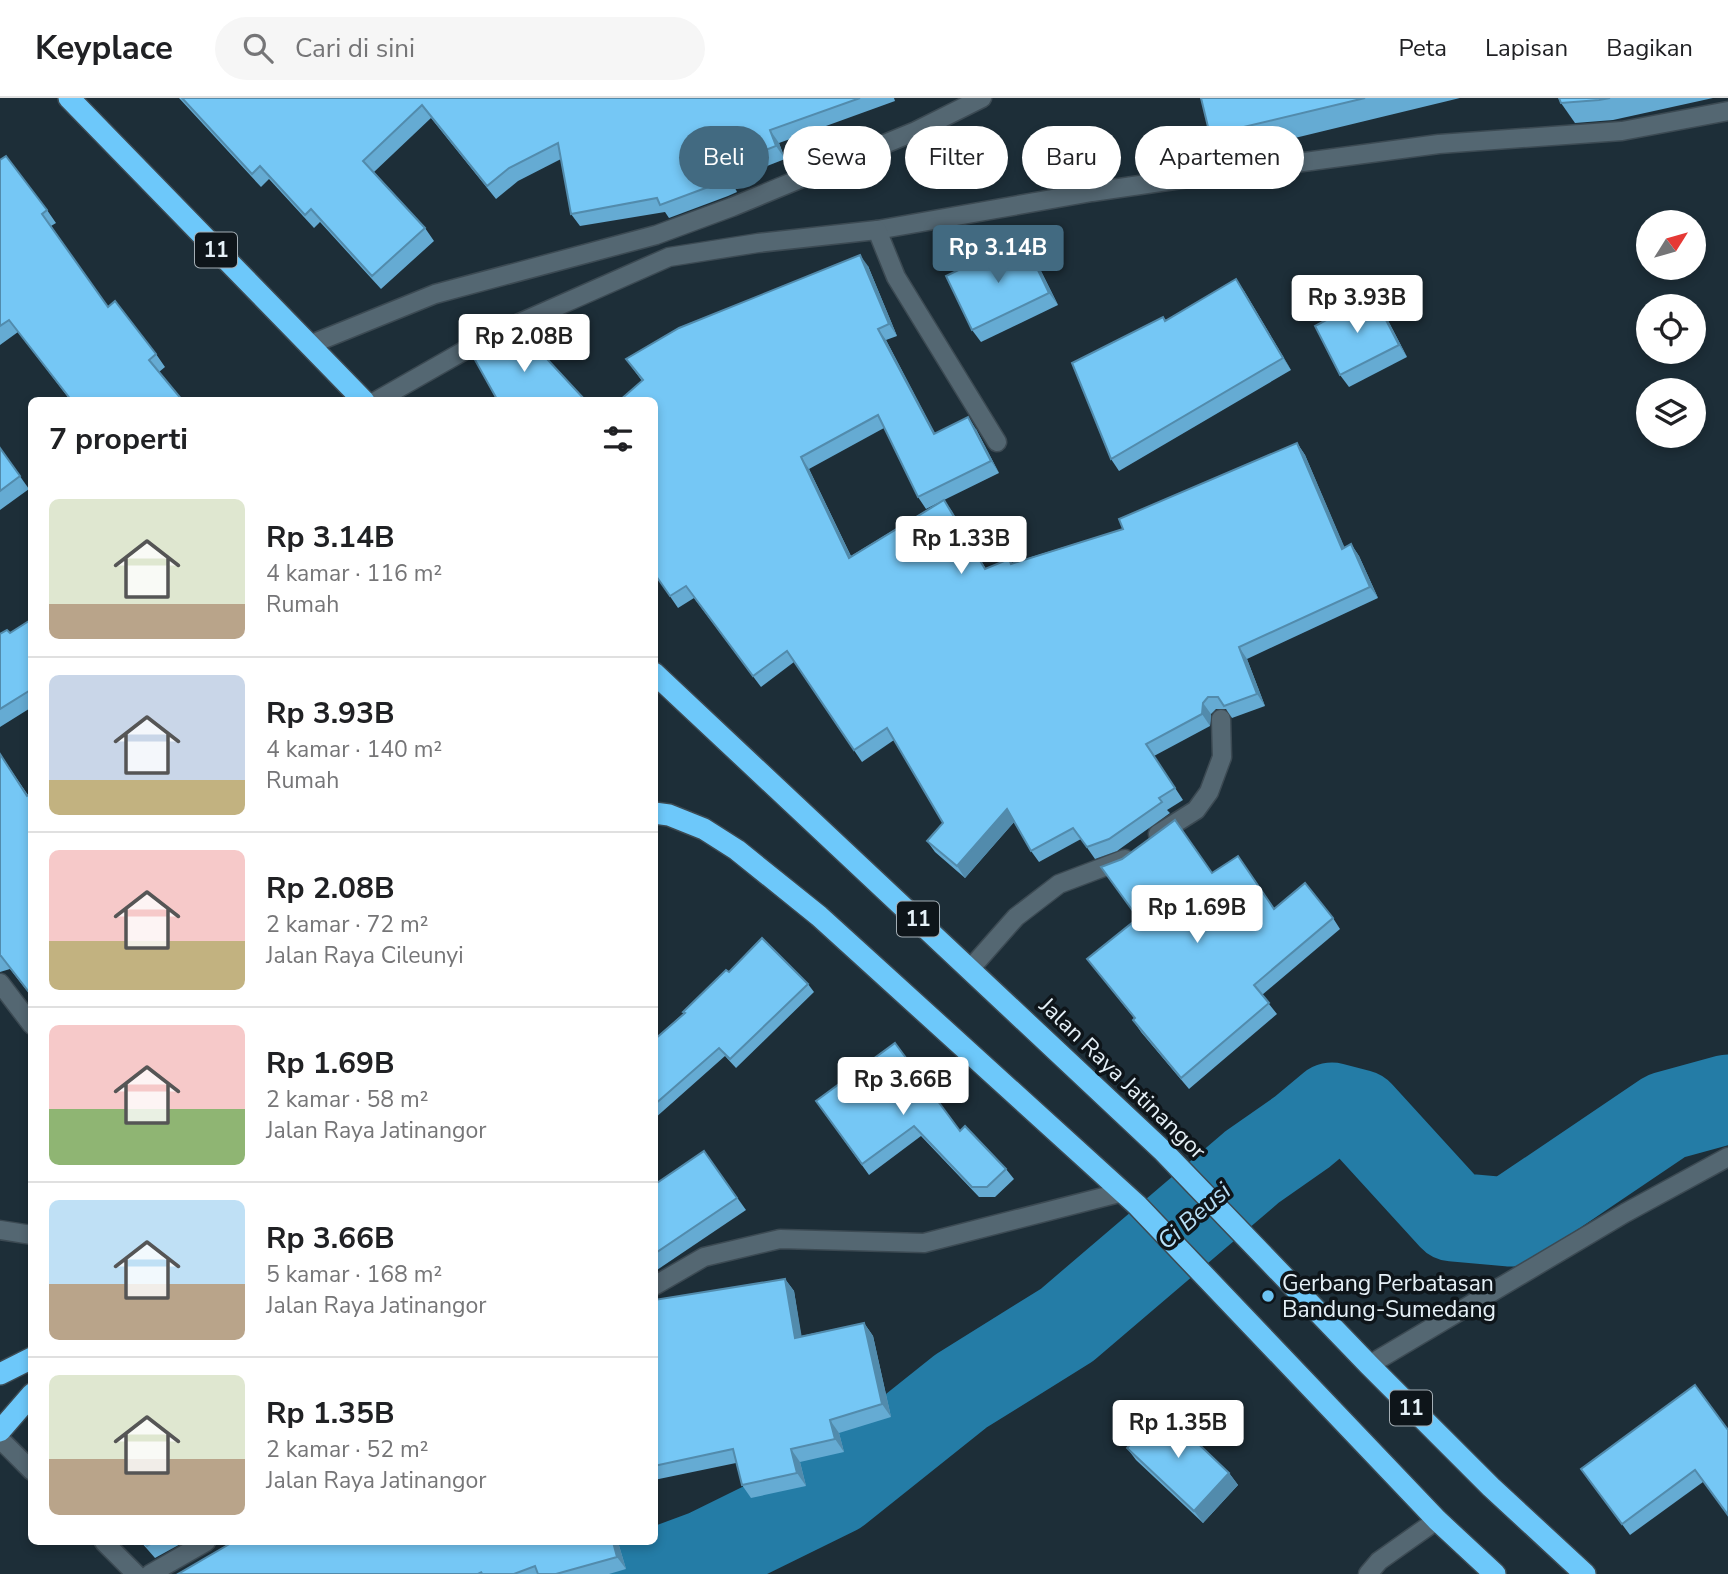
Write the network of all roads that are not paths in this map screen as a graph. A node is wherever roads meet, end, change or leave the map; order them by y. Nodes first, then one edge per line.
1 (69, 98) edge
2 (982, 98) edge
3 (1728, 111) edge
4 (877, 229) junction
5 (309, 345) junction
6 (360, 397) edge
7 (383, 397) edge
8 (997, 442) dead end
9 (658, 677) edge
10 (1222, 719) edge
11 (658, 814) edge
12 (971, 968) junction
13 (0, 983) edge
14 (28, 1020) edge
15 (1728, 1157) edge
16 (1130, 1198) junction
17 (0, 1230) edge
18 (28, 1234) edge
19 (658, 1284) edge
20 (28, 1360) edge
21 (1369, 1366) junction
22 (0, 1374) edge
23 (28, 1399) edge
24 (0, 1431) edge
25 (0, 1440) edge
26 (28, 1467) edge
27 (1437, 1520) junction
28 (107, 1545) edge
29 (201, 1545) edge
30 (136, 1574) edge
31 (150, 1574) edge
32 (1368, 1574) edge
33 (1495, 1574) edge
34 (1585, 1574) edge

1 - 5 highway, 11
2 - 5 street
3 - 4 street
4 - 7 street
4 - 8 street
5 - 6 highway, 11
9 - 12 highway, Jalan Raya Jatinangor / 11
10 - 12 street
11 - 16 highway, 11
12 - 21 highway, Jalan Raya Jatinangor / 11
13 - 14 street
15 - 21 street
16 - 19 street
16 - 27 highway, 11
17 - 18 street
20 - 22 highway
21 - 34 highway, Jalan Raya Jatinangor / 11
23 - 24 highway
25 - 26 street
27 - 32 street
27 - 33 highway, 11
28 - 30 street
29 - 31 street

